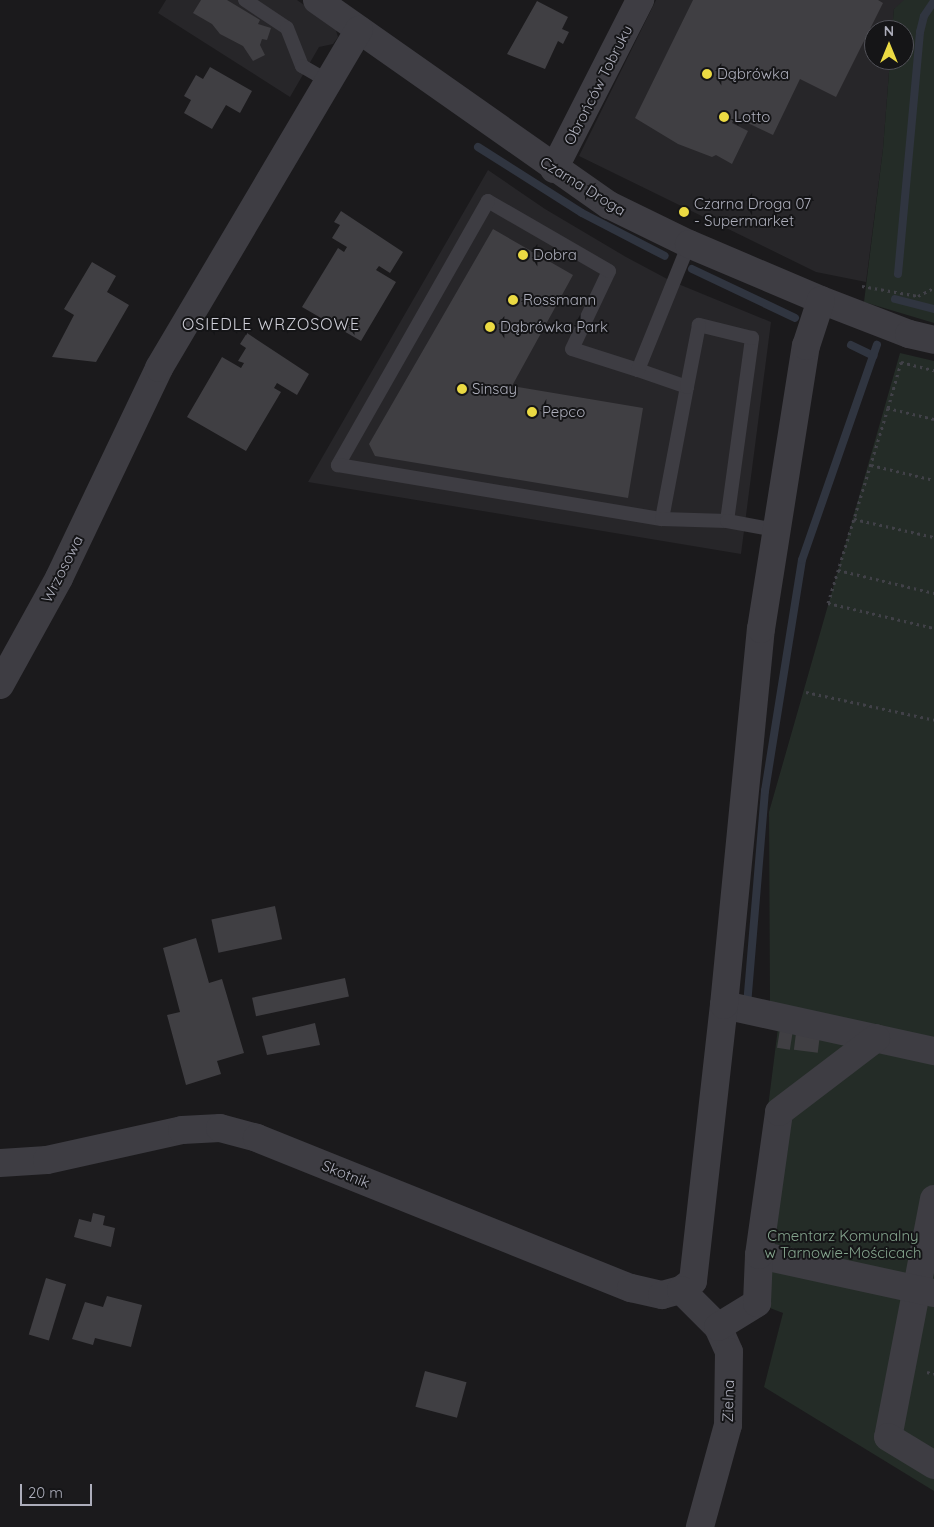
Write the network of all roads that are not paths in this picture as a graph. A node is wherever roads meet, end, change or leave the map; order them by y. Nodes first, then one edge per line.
1 (245, 0) edge
2 (317, 0) edge
3 (640, 0) edge
4 (359, 30) junction
5 (328, 81) junction
6 (554, 169) junction
7 (689, 244) junction
8 (821, 300) junction
9 (934, 340) edge
10 (638, 370) junction
11 (687, 386) junction
12 (662, 519) junction
13 (726, 521) junction
14 (776, 530) junction
15 (0, 685) edge
16 (724, 1005) junction
17 (876, 1038) junction
18 (934, 1051) edge
19 (0, 1164) edge
20 (934, 1199) edge
21 (759, 1255) junction
22 (681, 1290) junction
23 (925, 1291) edge
24 (718, 1327) junction
25 (934, 1465) edge
26 (700, 1527) edge

1 - 5 lane
2 - 4 street, Czarna Droga
3 - 6 street, Obrońców Tobruku
4 - 5 street, Wrzosowa
4 - 6 street, Czarna Droga
5 - 15 street, Wrzosowa
6 - 7 street, Czarna Droga
7 - 8 street, Czarna Droga
7 - 10 lane
8 - 9 street, Czarna Droga
8 - 14 street
10 - 11 lane
10 - 12 lane
11 - 12 lane
11 - 13 lane
12 - 13 lane
13 - 14 lane
14 - 16 street
16 - 17 street
16 - 22 street
17 - 18 street
17 - 21 street
19 - 22 street, Skotnik
20 - 23 street
21 - 23 street
21 - 24 street
22 - 24 street, Zielna
23 - 25 street
24 - 26 street, Zielna

